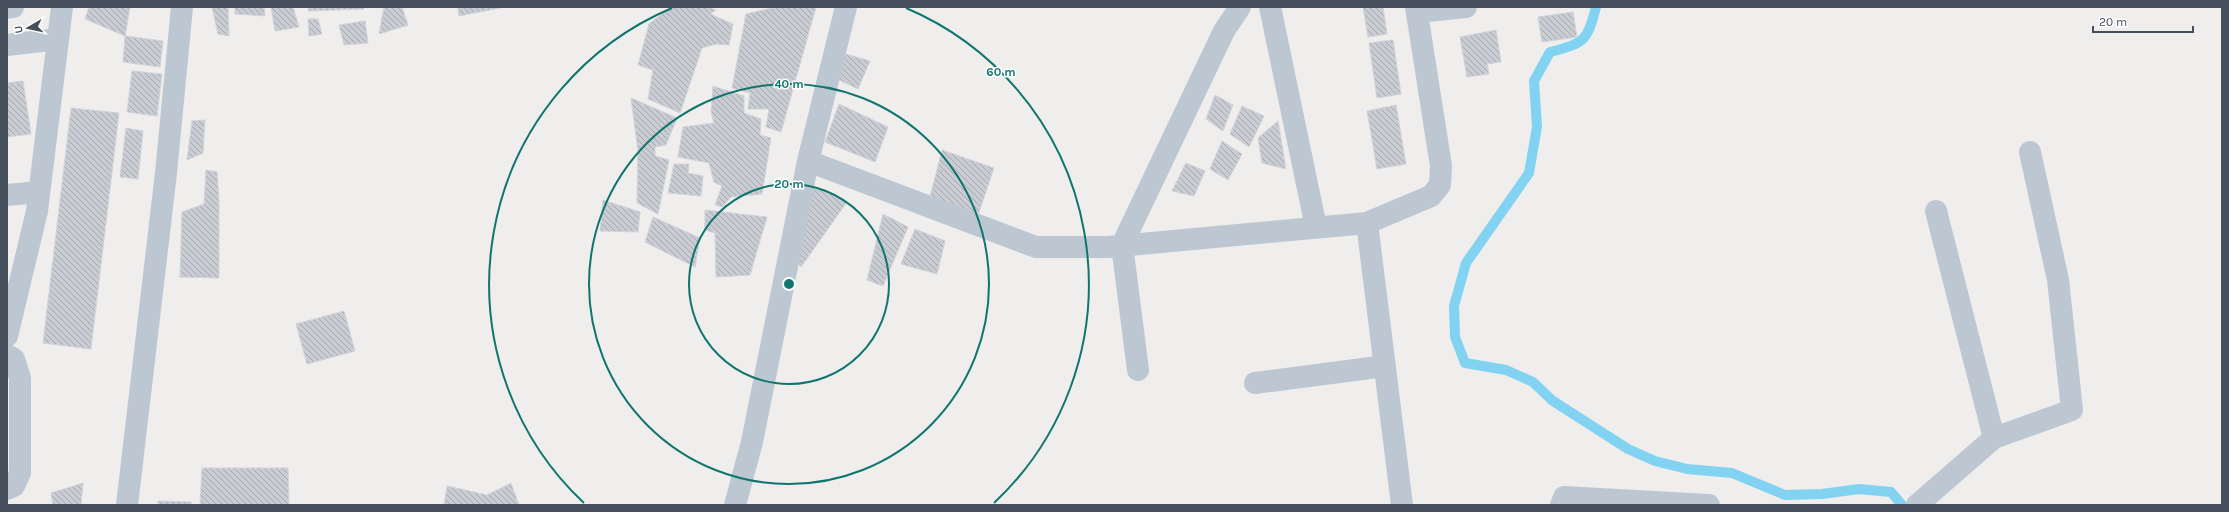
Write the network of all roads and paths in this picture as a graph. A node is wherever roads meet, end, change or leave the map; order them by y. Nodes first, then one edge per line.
1 (13, 7) edge
2 (62, 7) edge
3 (182, 7) edge
4 (846, 7) edge
5 (1240, 7) edge
6 (1270, 7) edge
7 (1466, 7) edge
8 (7, 8) edge
9 (1416, 10) edge
10 (58, 39) junction
11 (7, 45) edge
12 (2030, 152) dead end
13 (808, 160) junction
14 (39, 192) junction
15 (7, 195) edge
16 (1936, 211) dead end
17 (1367, 223) junction
18 (1316, 227) junction
19 (1122, 245) junction
20 (7, 336) edge
21 (7, 355) edge
22 (1385, 366) junction
23 (1138, 370) dead end
24 (1255, 383) dead end
25 (1994, 438) junction
26 (7, 489) edge
27 (127, 505) edge
28 (735, 505) edge
29 (1402, 505) edge
30 (1561, 505) edge
31 (1709, 505) edge
32 (1917, 505) edge

1 - 8 street
2 - 10 street
3 - 27 street
4 - 13 street
5 - 19 street
6 - 18 street
7 - 9 street
9 - 17 street
10 - 11 street
10 - 14 street
12 - 25 street
13 - 19 street
13 - 28 street
14 - 15 street
14 - 20 street
16 - 25 street
17 - 18 street
17 - 22 street
18 - 19 street
19 - 23 street
21 - 26 street
22 - 24 street
22 - 29 street
25 - 32 street
30 - 31 street

